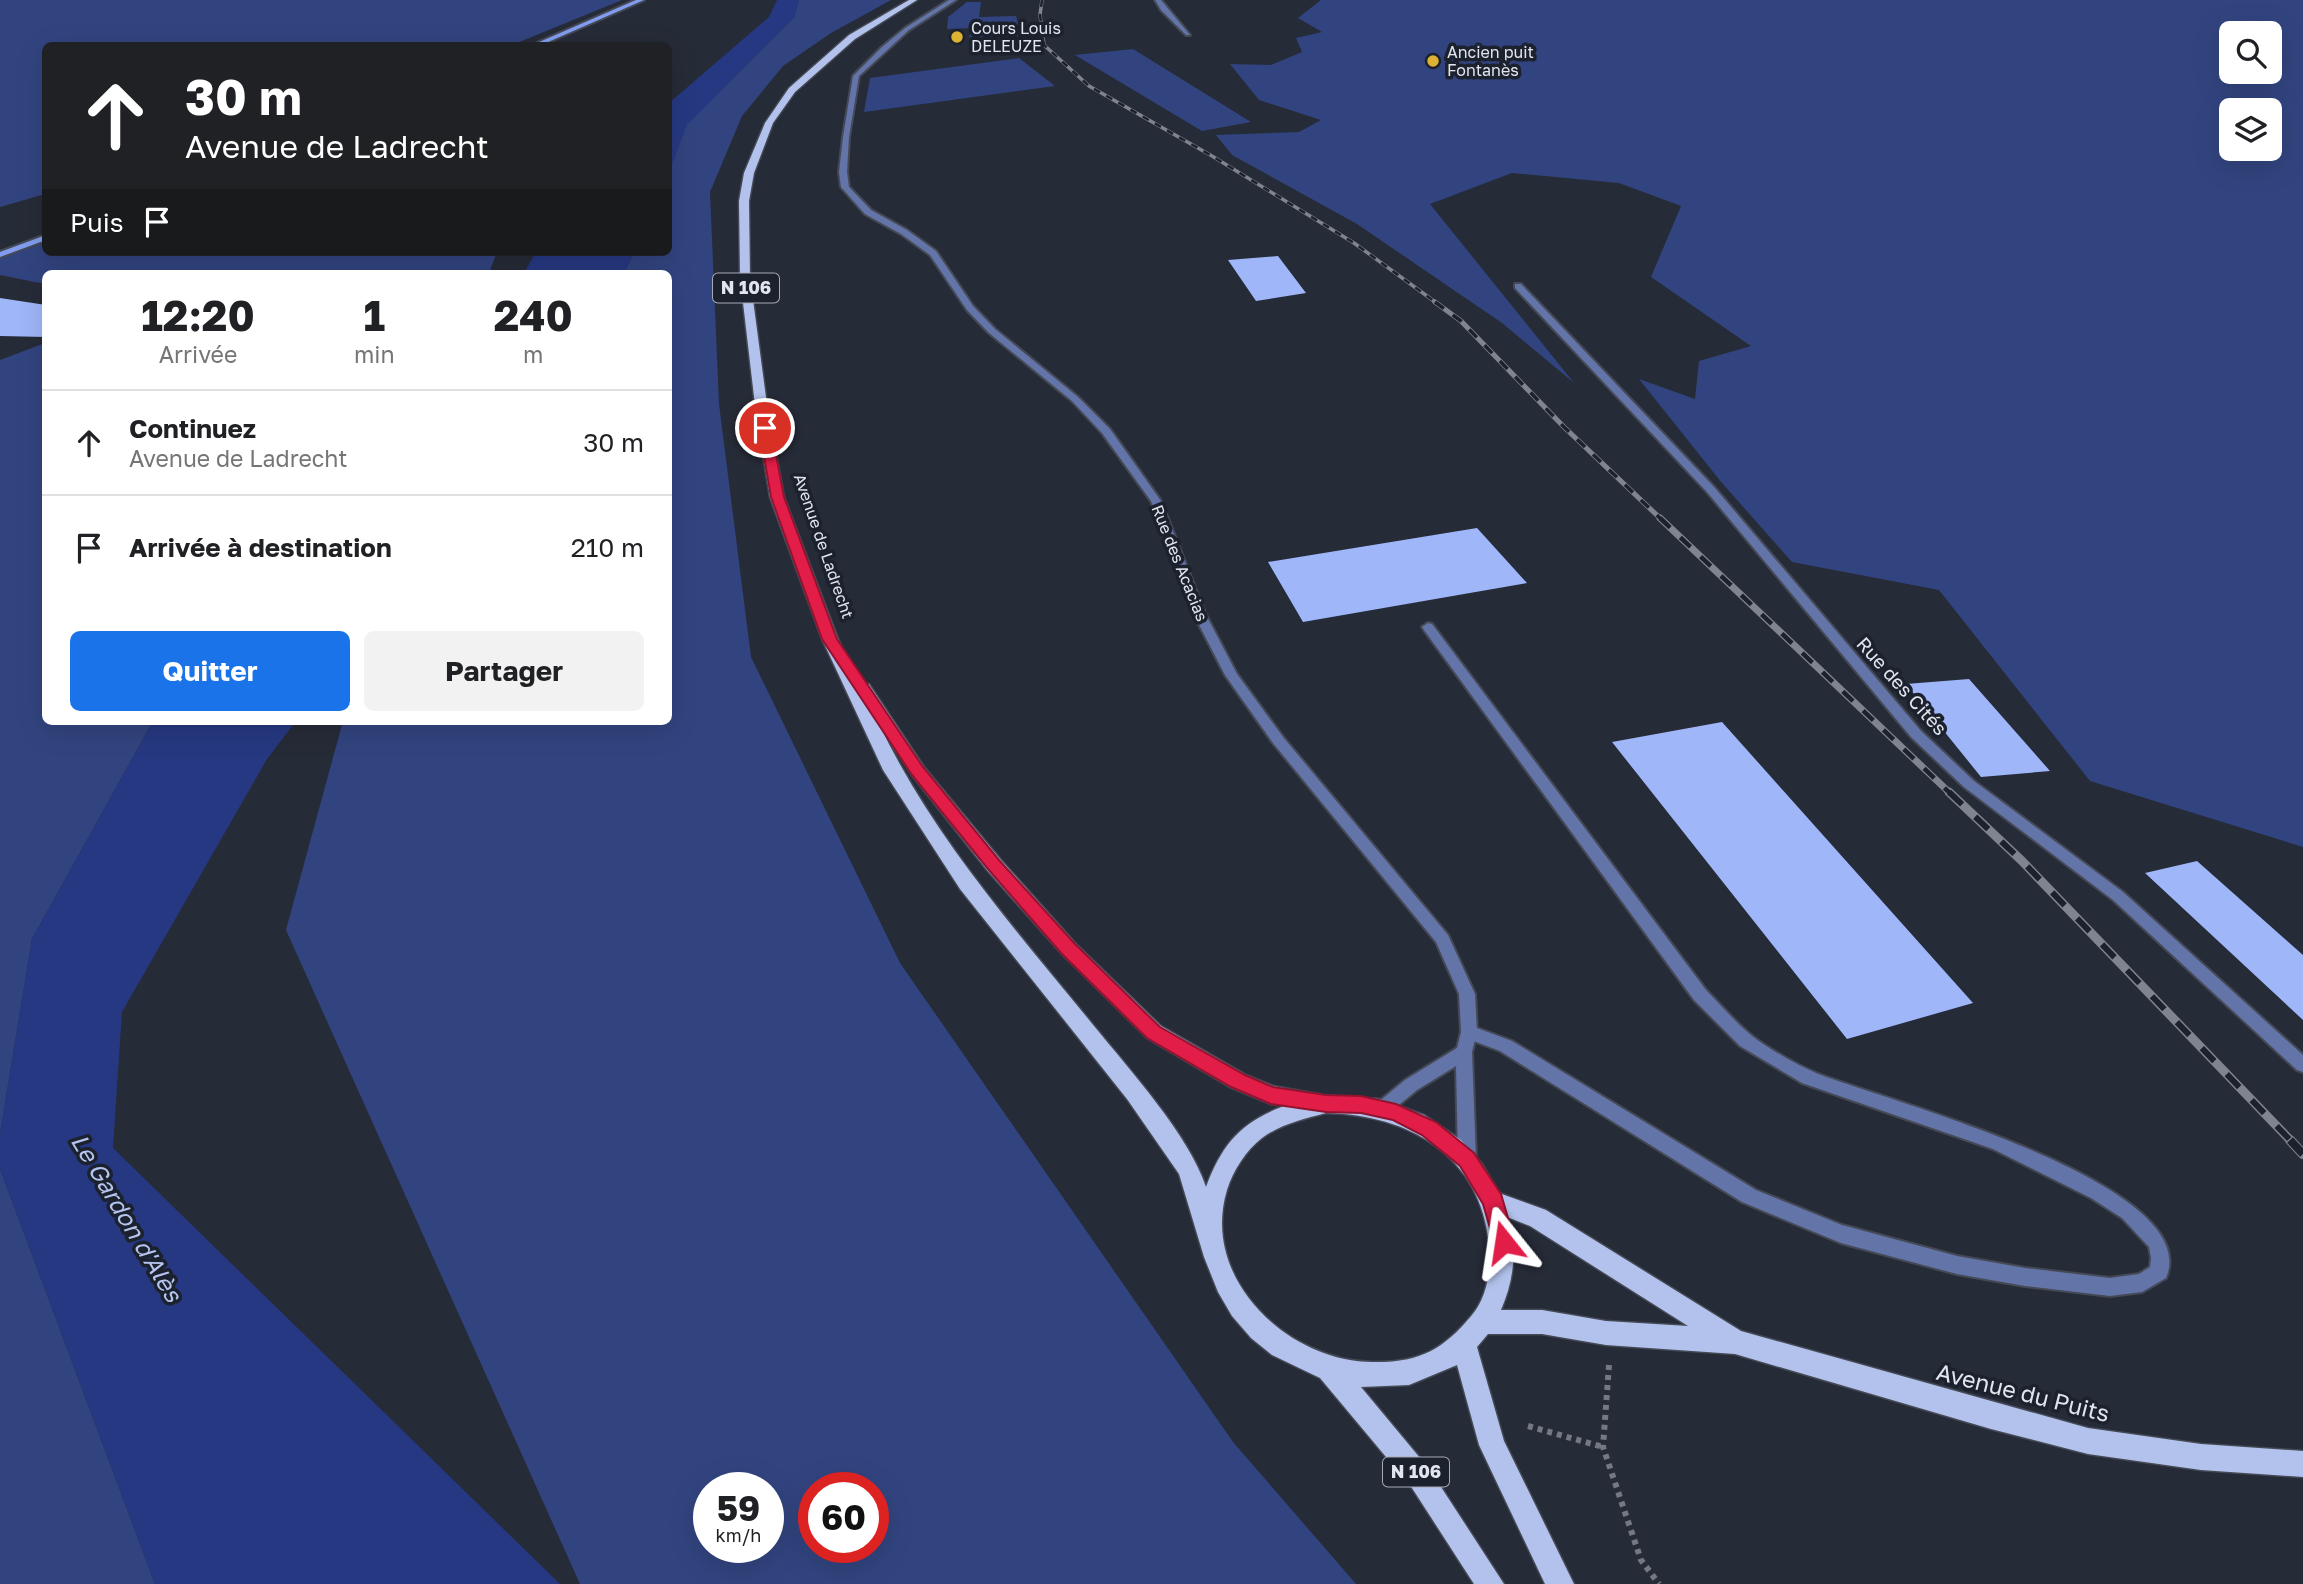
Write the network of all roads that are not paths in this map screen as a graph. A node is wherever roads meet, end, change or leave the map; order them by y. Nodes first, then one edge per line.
1 (641, 0) edge
2 (914, 0) edge
3 (953, 0) edge
4 (1158, 0) edge
5 (1188, 34) dead end
6 (542, 42) edge
7 (42, 239) edge
8 (0, 255) edge
9 (1518, 286) dead end
10 (1428, 627) dead end
11 (830, 639) junction
12 (1469, 1032) junction
13 (1464, 1052) junction
14 (2303, 1065) edge
15 (1326, 1104) junction
16 (1382, 1109) junction
17 (1467, 1160) junction
18 (1493, 1201) junction
19 (1211, 1240) junction
20 (1484, 1322) junction
21 (1735, 1342) junction
22 (1464, 1345) junction
23 (1329, 1370) junction
24 (2303, 1464) edge
25 (1490, 1584) edge
26 (1560, 1584) edge

1 - 6 main road
2 - 11 main road, Avenue de Ladrecht / N 106
3 - 12 street, Rue des Acacias
4 - 5 street
7 - 8 main road
9 - 14 street, Rue des Cités
10 - 12 street
11 - 15 main road, Avenue de Ladrecht / N 106
11 - 19 main road, Avenue de Ladrecht / N 106
12 - 13 street, Rue des Acacias
13 - 16 street
13 - 17 street, Rue des Acacias
15 - 16 main road
15 - 19 main road
16 - 17 main road
17 - 18 main road
18 - 20 main road
18 - 21 main road, Avenue du Puits
19 - 23 main road, Avenue de Ladrecht
20 - 21 main road, Avenue du Puits
20 - 22 main road
21 - 24 main road, Avenue du Puits
22 - 23 main road
22 - 26 main road
23 - 25 main road, N 106

